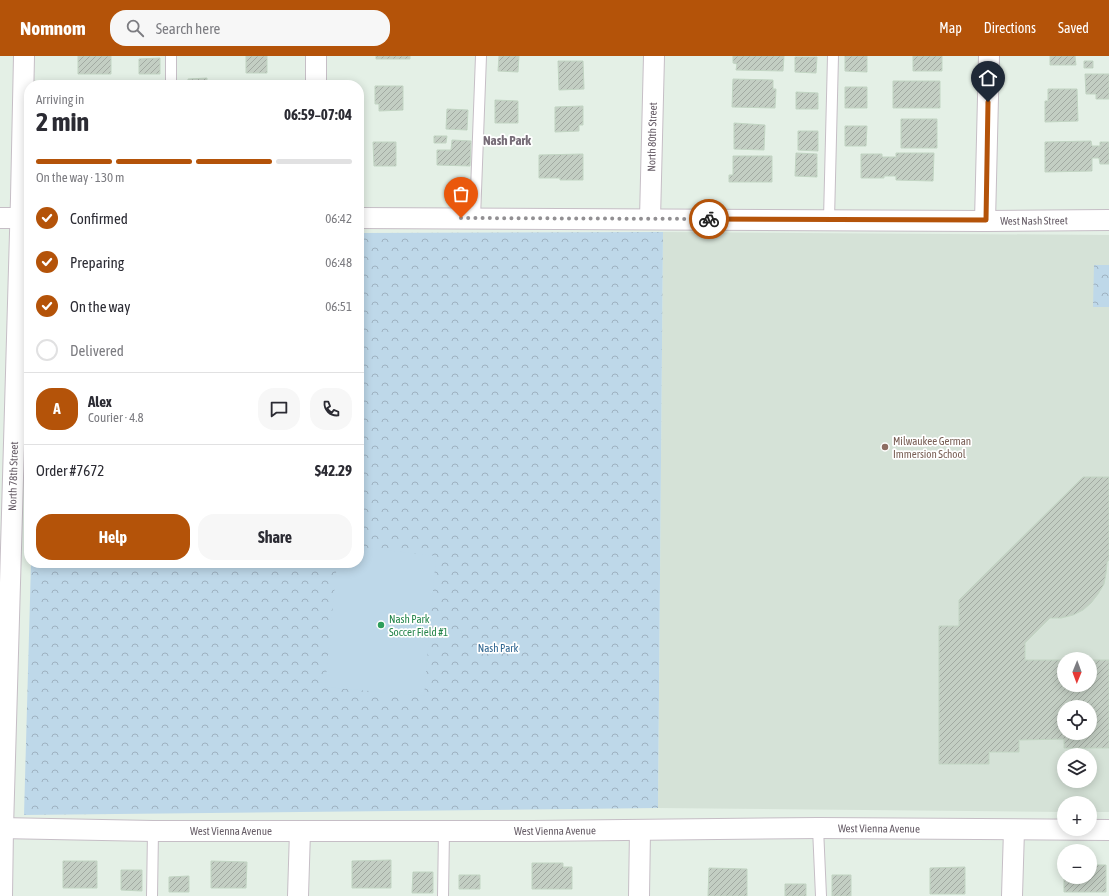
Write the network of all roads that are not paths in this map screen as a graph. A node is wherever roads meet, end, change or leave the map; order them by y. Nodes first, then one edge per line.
1 (24, 56) edge
2 (171, 56) edge
3 (316, 56) edge
4 (481, 56) edge
5 (654, 56) edge
6 (833, 56) edge
7 (989, 56) edge
8 (24, 80) edge
9 (171, 80) edge
10 (316, 80) edge
11 (0, 218) edge
12 (24, 218) edge
13 (364, 218) edge
14 (476, 218) junction
15 (650, 219) junction
16 (830, 220) junction
17 (986, 220) junction
18 (1109, 220) edge
19 (24, 243) edge
20 (1, 828) edge
21 (818, 828) junction
22 (300, 830) junction
23 (640, 830) junction
24 (1014, 830) junction
25 (1109, 830) edge
26 (153, 831) junction
27 (444, 831) junction
28 (2, 896) edge
29 (152, 896) edge
30 (298, 896) edge
31 (443, 896) edge
32 (639, 896) edge
33 (821, 896) edge
34 (1012, 896) edge

1 - 8 street, North 78th Street
2 - 9 lane
3 - 10 street
4 - 14 lane
5 - 15 street, North 80th Street
6 - 16 lane
7 - 17 street
11 - 12 street
13 - 14 street, West Nash Street
14 - 15 street, West Nash Street
15 - 16 street, West Nash Street
16 - 17 street, West Nash Street
17 - 18 street, West Nash Street
19 - 20 street, North 78th Street
20 - 26 street, West Vienna Avenue
20 - 28 street, North 78th Street
21 - 23 street, West Vienna Avenue
21 - 24 street, West Vienna Avenue
21 - 33 lane
22 - 26 street, West Vienna Avenue
22 - 27 street, West Vienna Avenue
22 - 30 street
23 - 27 street, West Vienna Avenue
23 - 32 street
24 - 25 street, West Vienna Avenue
24 - 34 street
26 - 29 lane
27 - 31 lane

